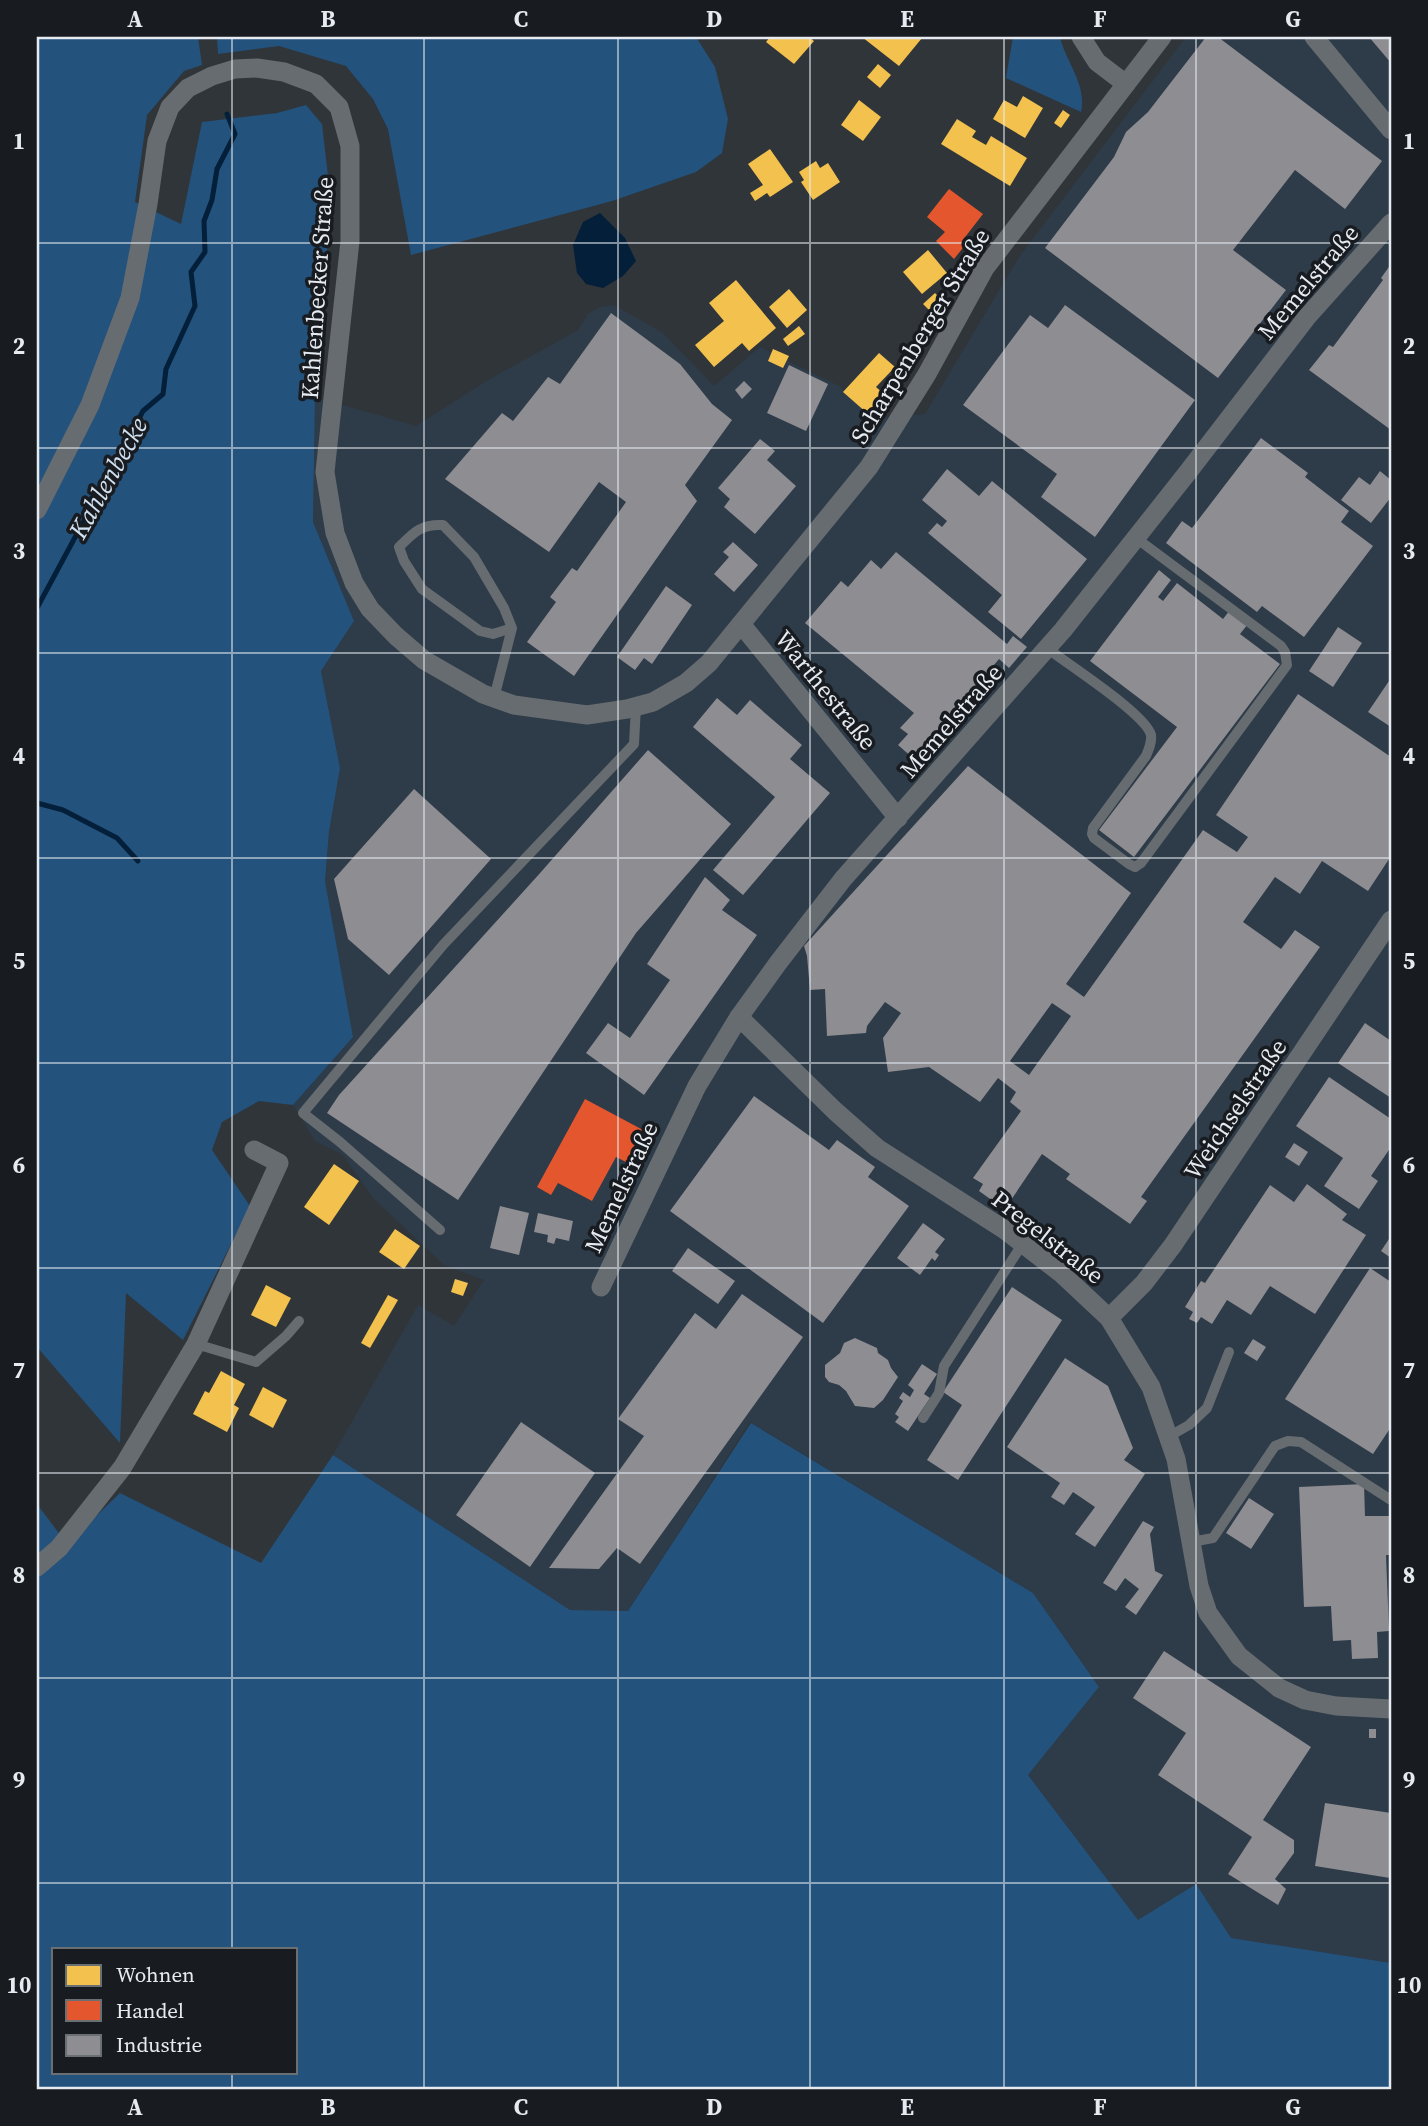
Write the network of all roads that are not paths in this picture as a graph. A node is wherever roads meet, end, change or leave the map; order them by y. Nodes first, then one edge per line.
1 (1081, 37) edge
2 (1162, 37) edge
3 (1314, 37) edge
4 (1126, 84) junction
5 (1391, 130) edge
6 (1391, 222) edge
7 (37, 510) edge
8 (1136, 538) junction
9 (741, 624) junction
10 (512, 628) junction
11 (1047, 648) junction
12 (494, 698) junction
13 (636, 706) junction
14 (898, 818) junction
15 (1391, 920) edge
16 (739, 1017) junction
17 (254, 1150) dead end
18 (440, 1230) dead end
19 (1023, 1243) junction
20 (601, 1287) dead end
21 (1108, 1318) junction
22 (299, 1321) dead end
23 (196, 1344) junction
24 (1229, 1352) dead end
25 (922, 1418) dead end
26 (1168, 1437) junction
27 (1391, 1500) edge
28 (1191, 1542) junction
29 (37, 1567) edge
30 (1391, 1709) edge

1 - 4 street
2 - 4 street, Scharpenberger Straße
3 - 5 street
4 - 9 street, Scharpenberger Straße
6 - 8 street, Memelstraße
7 - 12 street, Kahlenbecker Straße
8 - 11 street, Memelstraße
8 - 11 lane
9 - 13 street, Kahlenbecker Straße
9 - 14 street, Warthestraße
10 - 10 lane
10 - 12 lane
11 - 14 street, Memelstraße
12 - 13 street, Kahlenbecker Straße
13 - 18 lane
14 - 16 street, Memelstraße
15 - 21 street, Weichselstraße
16 - 19 street, Pregelstraße
16 - 20 street, Memelstraße
17 - 23 street
19 - 21 street, Pregelstraße
19 - 25 lane
21 - 26 street, Pregelstraße
22 - 23 lane
23 - 29 street
24 - 26 lane
26 - 28 street, Pregelstraße
27 - 28 lane
28 - 30 street, Pregelstraße

